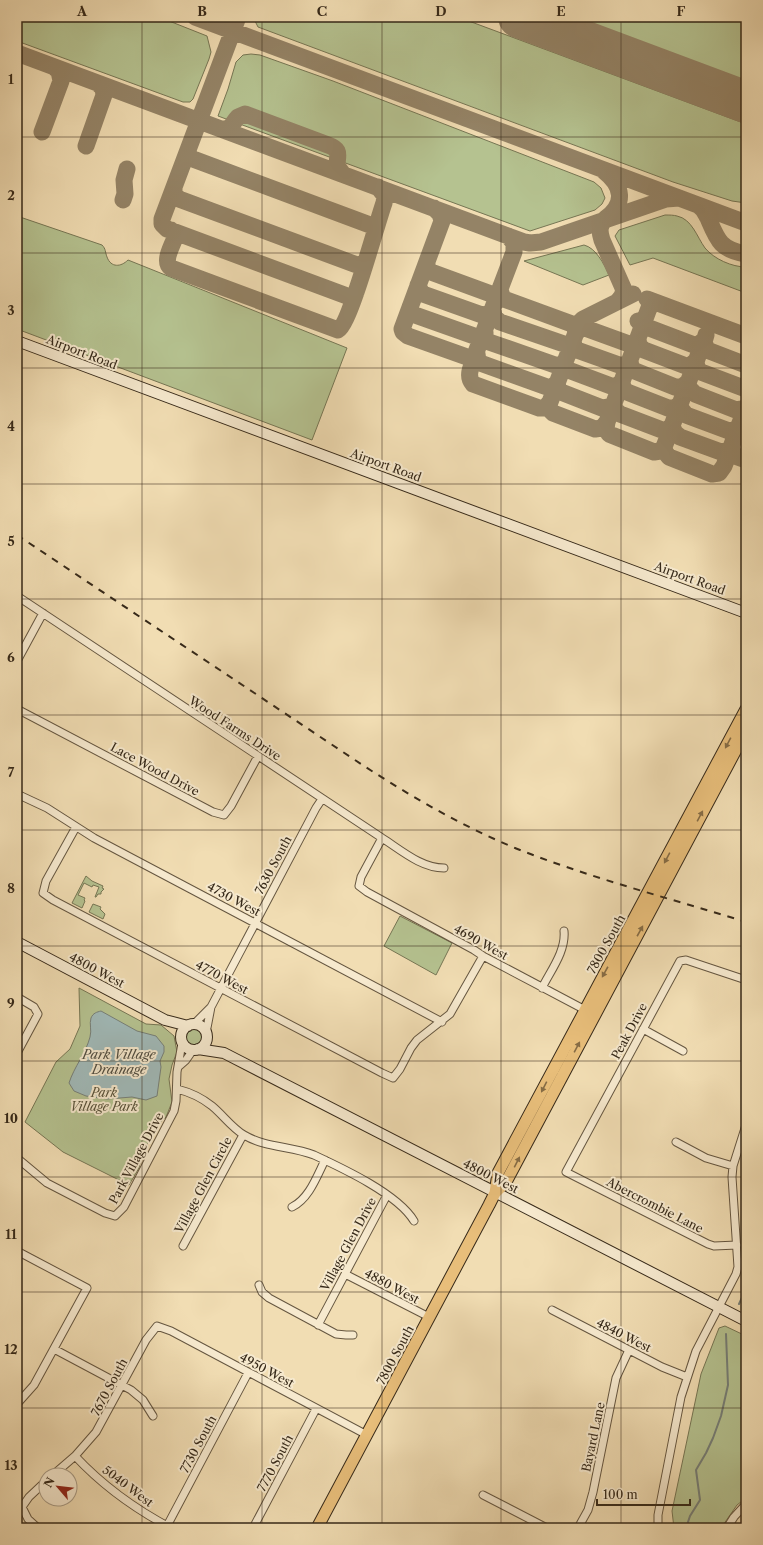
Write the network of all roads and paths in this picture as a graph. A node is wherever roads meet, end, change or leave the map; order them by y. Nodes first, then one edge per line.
1 (17, 341) edge
2 (17, 596) edge
3 (43, 613) junction
4 (746, 613) edge
5 (17, 661) edge
6 (17, 709) edge
7 (746, 709) edge
8 (746, 731) edge
9 (258, 756) junction
10 (17, 794) edge
11 (322, 799) junction
12 (76, 827) junction
13 (382, 838) junction
14 (444, 868) dead end
15 (255, 923) junction
16 (564, 931) dead end
17 (17, 942) edge
18 (483, 956) junction
19 (746, 980) edge
20 (220, 988) junction
21 (542, 988) junction
22 (17, 997) edge
23 (211, 1007) junction
24 (589, 1012) junction
25 (165, 1020) junction
26 (442, 1022) junction
27 (191, 1025) junction
28 (642, 1029) junction
29 (206, 1035) junction
30 (181, 1041) junction
31 (195, 1050) junction
32 (683, 1050) dead end
33 (17, 1053) edge
34 (224, 1053) junction
35 (178, 1067) junction
36 (177, 1089) junction
37 (746, 1124) edge
38 (243, 1135) junction
39 (676, 1142) dead end
40 (17, 1158) edge
41 (325, 1160) junction
42 (733, 1166) junction
43 (566, 1172) joint
44 (495, 1193) junction
45 (387, 1195) junction
46 (292, 1207) dead end
47 (414, 1221) dead end
48 (737, 1245) junction
49 (183, 1246) dead end
50 (18, 1254) edge
51 (345, 1274) junction
52 (259, 1285) dead end
53 (719, 1307) junction
54 (552, 1310) dead end
55 (429, 1318) junction
56 (746, 1321) edge
57 (318, 1324) junction
58 (157, 1326) joint
59 (353, 1335) dead end
60 (54, 1349) junction
61 (629, 1350) junction
62 (248, 1373) junction
63 (687, 1377) junction
64 (122, 1385) junction
65 (17, 1404) edge
66 (316, 1409) junction
67 (153, 1416) dead end
68 (367, 1435) junction
69 (76, 1456) junction
70 (63, 1467) edge
71 (38, 1488) edge
72 (483, 1495) dead end
73 (746, 1504) edge
74 (169, 1527) edge
75 (38, 1528) edge
76 (253, 1528) edge
77 (317, 1528) edge
78 (547, 1528) edge
79 (578, 1528) edge
80 (658, 1528) edge
81 (727, 1528) edge

1 - 4 street, Airport Road
2 - 3 street, Wood Farms Drive
3 - 5 street
3 - 9 street, Wood Farms Drive
6 - 9 street, Lace Wood Drive
7 -> 24 main road, 7800 South
24 -> 8 main road, 7800 South
9 - 11 street, Wood Farms Drive
10 - 12 street, 4730 West
11 - 13 street, Wood Farms Drive
11 - 15 street, 7630 South
12 - 15 street, 4730 West
12 - 20 street, 4770 West
13 - 14 street, Wood Farms Drive
13 - 18 street, 4690 West
15 - 20 street, 7630 South
15 - 26 street, 4730 West
16 - 21 street
17 - 25 street, 4800 West
18 - 21 street, 4690 West
18 - 26 street
19 - 28 street, Peak Drive
20 - 23 street, 7630 South
20 - 26 street, 4770 West
21 - 24 street, 4690 West
22 - 33 street
23 - 27 street, 7630 South
23 - 29 street, 7630 South
24 - 44 main road, 7800 South
25 - 27 street, 4800 West
25 - 30 street, 4800 West
27 - 29 street, 4800 West
27 - 30 street
28 - 32 street
28 - 43 street, Peak Drive
29 - 31 street
29 - 34 street, 4800 West
30 - 31 street, 4800 West
30 - 35 street, Park Village Drive
31 - 34 street, 4800 West
31 - 35 street
34 - 44 street, 4800 West
35 - 36 street, Park Village Drive
36 - 38 street, Village Glen Drive
36 - 40 street, Park Village Drive
37 - 42 street
38 - 41 street, Village Glen Drive
38 - 49 street, Village Glen Circle
39 - 42 street
41 - 45 street, Village Glen Drive
41 - 46 street
42 - 48 street
43 - 48 street, Abercrombie Lane
44 - 53 street, 4800 West
44 - 55 main road, 7800 South
45 - 47 street
45 - 51 street, Village Glen Drive
48 - 53 street
50 - 60 street
51 - 55 street, 4880 West
51 - 57 street, Village Glen Drive
52 - 57 street
53 - 56 street, 4800 West
53 - 63 street
54 - 61 street, 4840 West
55 - 68 main road, 7800 South
57 - 59 street
58 - 62 street, 4950 West
58 - 64 street, 7670 South
60 - 64 street
60 - 65 street
61 - 63 street, 4840 West
61 - 79 street, Bayard Lane
62 - 66 street, 4950 West
62 - 74 street, 7730 South
63 - 80 street
64 - 67 street
64 - 69 street, 7670 South
66 - 68 street, 4950 West
66 - 76 street, 7770 South
68 - 77 main road, 7800 South
69 - 70 street, 7670 South
69 - 74 street, 5040 West
71 - 75 street
72 - 78 street
73 - 81 street

